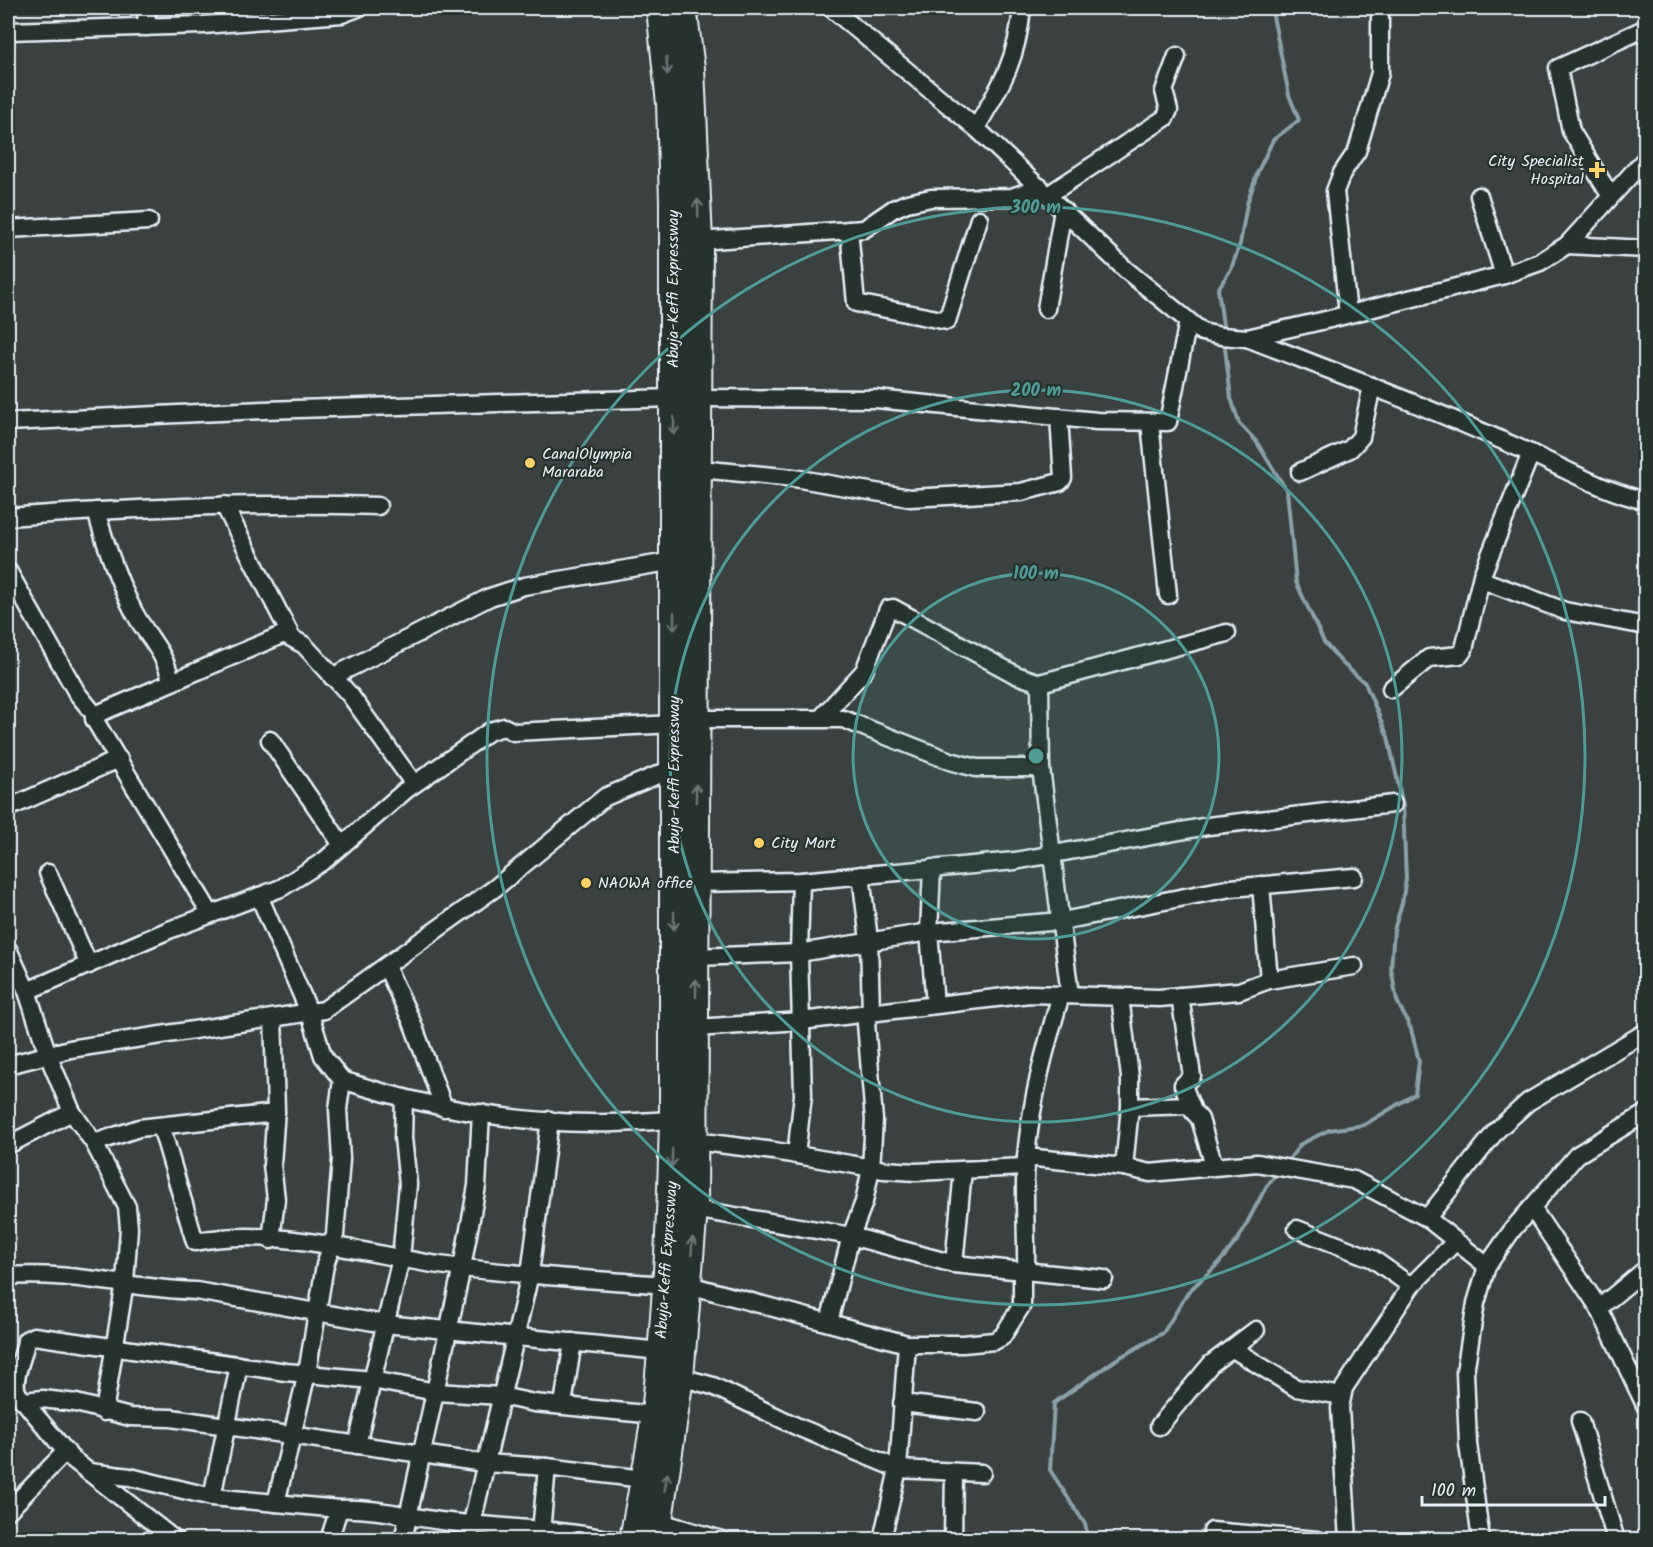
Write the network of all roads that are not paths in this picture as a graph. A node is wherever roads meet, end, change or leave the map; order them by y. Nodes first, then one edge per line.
1 (147, 8) edge
2 (358, 8) edge
3 (660, 8) edge
4 (683, 8) edge
5 (831, 8) edge
6 (1022, 8) edge
7 (1380, 8) edge
8 (146, 27) junction
9 (1646, 28) edge
10 (8, 31) edge
11 (1177, 56) dead end
12 (976, 128) junction
13 (1646, 158) edge
14 (1044, 191) junction
15 (1610, 195) junction
16 (1479, 196) dead end
17 (1064, 210) junction
18 (979, 219) dead end
19 (149, 221) dead end
20 (8, 229) edge
21 (849, 230) junction
22 (699, 241) junction
23 (1567, 245) junction
24 (1646, 249) edge
25 (1504, 275) junction
26 (1046, 309) dead end
27 (1348, 314) junction
28 (1188, 321) junction
29 (1247, 338) junction
30 (1372, 386) junction
31 (674, 398) junction
32 (700, 398) junction
33 (1059, 417) junction
34 (8, 422) edge
35 (1150, 423) junction
36 (1531, 453) junction
37 (699, 469) junction
38 (1300, 472) dead end
39 (1646, 501) edge
40 (224, 505) junction
41 (378, 506) dead end
42 (96, 511) junction
43 (8, 517) edge
44 (674, 561) junction
45 (8, 571) edge
46 (1482, 580) junction
47 (1168, 595) dead end
48 (1646, 626) edge
49 (1227, 633) dead end
50 (291, 636) junction
51 (332, 677) junction
52 (171, 681) junction
53 (1040, 683) junction
54 (1391, 688) dead end
55 (95, 715) junction
56 (821, 718) junction
57 (685, 722) junction
58 (270, 740) dead end
59 (119, 759) junction
60 (674, 768) junction
61 (1041, 768) junction
62 (414, 784) junction
63 (1393, 804) dead end
64 (8, 808) edge
65 (342, 845) junction
66 (1053, 855) junction
67 (932, 868) junction
68 (48, 873) dead end
69 (861, 875) junction
70 (1353, 877) dead end
71 (801, 881) junction
72 (696, 883) junction
73 (1261, 885) junction
74 (259, 897) junction
75 (210, 913) junction
76 (1062, 921) junction
77 (929, 932) junction
78 (869, 940) junction
79 (8, 949) edge
80 (799, 953) junction
81 (696, 957) junction
82 (89, 964) junction
83 (386, 966) junction
84 (1354, 966) dead end
85 (1269, 980) junction
86 (27, 991) junction
87 (1065, 995) junction
88 (1180, 996) junction
89 (1120, 997) junction
90 (935, 1005) junction
91 (871, 1012) junction
92 (309, 1014) junction
93 (273, 1018) junction
94 (801, 1021) junction
95 (696, 1028) junction
96 (1646, 1032) edge
97 (48, 1055) junction
98 (8, 1065) edge
99 (342, 1080) junction
100 (405, 1098) junction
101 (1191, 1105) junction
102 (1130, 1107) junction
103 (444, 1108) junction
104 (72, 1112) junction
105 (276, 1113) junction
106 (482, 1113) junction
107 (1646, 1113) edge
108 (550, 1120) junction
109 (673, 1120) junction
110 (161, 1126) junction
111 (695, 1141) junction
112 (94, 1143) junction
113 (8, 1145) edge
114 (796, 1155) junction
115 (1026, 1162) junction
116 (1214, 1166) junction
117 (1124, 1167) junction
118 (871, 1168) junction
119 (963, 1170) junction
120 (1532, 1208) junction
121 (694, 1209) junction
122 (1427, 1218) junction
123 (1298, 1229) dead end
124 (851, 1236) junction
125 (271, 1240) junction
126 (1455, 1242) junction
127 (331, 1246) junction
128 (401, 1258) junction
129 (954, 1264) junction
130 (1487, 1266) junction
131 (462, 1267) junction
132 (1646, 1269) edge
133 (1024, 1272) junction
134 (530, 1274) junction
135 (8, 1276) edge
136 (1104, 1279) dead end
137 (125, 1282) junction
138 (677, 1285) junction
139 (1411, 1286) junction
140 (1599, 1308) junction
141 (316, 1311) junction
142 (830, 1322) junction
143 (385, 1324) junction
144 (1256, 1329) dead end
145 (447, 1330) junction
146 (514, 1336) junction
147 (573, 1342) junction
148 (907, 1344) junction
149 (113, 1346) junction
150 (1233, 1349) junction
151 (661, 1351) junction
152 (239, 1365) junction
153 (307, 1372) junction
154 (680, 1377) junction
155 (372, 1380) junction
156 (436, 1392) junction
157 (501, 1396) junction
158 (1342, 1396) junction
159 (23, 1401) junction
160 (902, 1403) junction
161 (563, 1404) junction
162 (1646, 1407) edge
163 (104, 1412) junction
164 (977, 1412) dead end
165 (655, 1415) junction
166 (1580, 1421) dead end
167 (226, 1426) junction
168 (1159, 1426) dead end
169 (293, 1434) junction
170 (357, 1445) junction
171 (66, 1451) junction
172 (420, 1454) junction
173 (484, 1463) junction
174 (547, 1467) junction
175 (898, 1469) junction
176 (88, 1472) junction
177 (954, 1472) junction
178 (982, 1473) dead end
179 (643, 1479) junction
180 (212, 1497) junction
181 (276, 1503) junction
182 (339, 1509) junction
183 (8, 1511) edge
184 (410, 1515) junction
185 (658, 1531) edge
186 (1212, 1531) dead end
187 (470, 1532) edge
188 (541, 1532) junction
189 (175, 1539) edge
190 (329, 1539) edge
191 (403, 1539) edge
192 (613, 1539) edge
193 (633, 1539) edge
194 (722, 1539) edge
195 (882, 1539) edge
196 (953, 1539) edge
197 (1315, 1539) edge
198 (1348, 1539) edge
199 (1481, 1539) edge
200 (1616, 1539) edge

1 - 8 street
2 - 8 street
3 -> 31 highway, Abuja-Keffi Expressway
22 -> 4 highway, Abuja-Keffi Expressway
5 - 12 street
6 - 12 street
7 - 27 street
8 - 10 street
9 - 15 street
11 - 14 street
12 - 14 street
13 - 15 street
14 - 17 street
14 - 21 street
15 - 23 street
16 - 25 street
17 - 26 street
17 - 28 street
18 - 21 street
19 - 20 street
21 - 22 street
22 - 32 highway, Abuja-Keffi Expressway
23 - 24 street
23 - 25 street
25 - 27 street
27 - 29 street
28 - 29 street
28 - 35 street
29 - 30 street
30 - 36 street
30 - 38 street
31 - 34 street
31 -> 44 highway, Abuja-Keffi Expressway
32 - 33 street
32 - 37 highway, Abuja-Keffi Expressway
33 - 35 street
33 - 37 street
35 - 47 street
36 - 39 street
36 - 46 street
37 - 57 highway, Abuja-Keffi Expressway
40 - 41 street
40 - 42 street
40 - 50 street
42 - 43 street
42 - 52 street
44 - 51 street
44 -> 57 highway, Abuja-Keffi Expressway
45 - 55 street
46 - 48 street
46 - 54 street
49 - 53 street
50 - 51 street
50 - 52 street
51 - 62 street
52 - 55 street
53 - 56 street
53 - 61 street
55 - 59 street
56 - 57 street
56 - 61 street
57 - 60 highway, Abuja-Keffi Expressway
57 - 62 street
72 -> 57 highway, Abuja-Keffi Expressway
58 - 65 street
59 - 64 street
59 - 75 street
60 - 83 street
60 -> 109 highway, Abuja-Keffi Expressway
61 - 66 street
62 - 65 street
63 - 66 street
65 - 74 street
66 - 67 street
66 - 76 street
67 - 69 street
67 - 77 street
68 - 82 street
69 - 71 street
69 - 78 street
70 - 73 street
71 - 72 street
71 - 80 street
72 - 81 highway, Abuja-Keffi Expressway
73 - 76 street
73 - 85 street
74 - 75 street
74 - 92 street
75 - 82 street
76 - 77 street
76 - 87 street
77 - 78 street
77 - 90 street
78 - 80 street
78 - 91 street
79 - 86 street
80 - 81 street
80 - 94 street
95 -> 81 highway, Abuja-Keffi Expressway
82 - 86 street
83 - 92 street
83 - 103 street
84 - 85 street
85 - 88 street
86 - 97 street
87 - 89 street
87 - 90 street
87 - 115 street
88 - 89 street
88 - 101 street
89 - 102 street
90 - 91 street
91 - 94 street
91 - 118 street
92 - 93 street
92 - 99 street
93 - 97 street
93 - 105 street
94 - 95 street
94 - 114 street
95 - 111 highway, Abuja-Keffi Expressway
96 - 122 street
97 - 98 street
97 - 104 street
99 - 100 street
99 - 127 street
100 - 103 street
100 - 128 street
101 - 102 street
101 - 116 street
102 - 117 street
103 - 106 street
104 - 112 street
104 - 113 street
105 - 110 street
105 - 125 street
106 - 108 street
106 - 131 street
107 - 120 street
108 - 109 street
108 - 134 street
109 -> 138 highway, Abuja-Keffi Expressway
110 - 112 street
110 - 125 street
111 - 114 street
111 - 121 highway, Abuja-Keffi Expressway
112 - 137 street
114 - 118 street
115 - 117 street
115 - 119 street
115 - 133 street
116 - 117 street
116 - 122 street
118 - 119 street
118 - 124 street
119 - 129 street
120 - 130 street
120 - 140 street
121 - 124 street
138 -> 121 highway, Abuja-Keffi Expressway
122 - 126 street
123 - 139 street
124 - 129 street
124 - 142 street
125 - 127 street
126 - 130 street
126 - 139 street
127 - 128 street
127 - 141 street
128 - 131 street
128 - 143 street
129 - 133 street
130 - 199 street
131 - 134 street
131 - 145 street
132 - 140 street
133 - 136 street
133 - 148 street
134 - 138 street
134 - 146 street
135 - 137 street
137 - 141 street
137 - 149 street
138 - 142 street
138 - 151 highway, Abuja-Keffi Expressway
138 - 154 highway, Abuja-Keffi Expressway
139 - 158 street
140 - 162 street
141 - 143 street
141 - 153 street
142 - 148 street
143 - 145 street
143 - 155 street
144 - 150 street
145 - 146 street
145 - 156 street
146 - 147 street
146 - 157 street
147 - 151 street
147 - 161 street
148 - 160 street
149 - 152 street
149 - 159 street
149 - 163 street
150 - 158 street
150 - 168 street
151 - 165 highway, Abuja-Keffi Expressway
152 - 153 street
152 - 167 street
153 - 155 street
153 - 169 street
154 - 175 street
185 -> 154 highway, Abuja-Keffi Expressway
155 - 156 street
155 - 170 street
156 - 157 street
156 - 172 street
157 - 161 street
157 - 173 street
158 - 198 street
159 - 163 street
159 - 171 street
160 - 164 street
160 - 175 street
161 - 165 street
163 - 167 street
165 - 179 highway, Abuja-Keffi Expressway
166 - 200 street
167 - 169 street
167 - 180 street
169 - 170 street
169 - 181 street
170 - 172 street
171 - 176 street
171 - 183 street
172 - 173 street
172 - 184 street
173 - 174 street
173 - 187 street
174 - 179 street
174 - 188 street
175 - 177 street
175 - 195 street
176 - 180 street
176 - 189 street
177 - 178 street
177 - 196 street
179 - 193 highway, Abuja-Keffi Expressway
180 - 181 street
181 - 182 street
182 - 184 street
182 - 190 street
184 - 187 street
184 - 191 street
185 - 194 street
186 - 197 street
187 - 188 street
188 - 192 street

